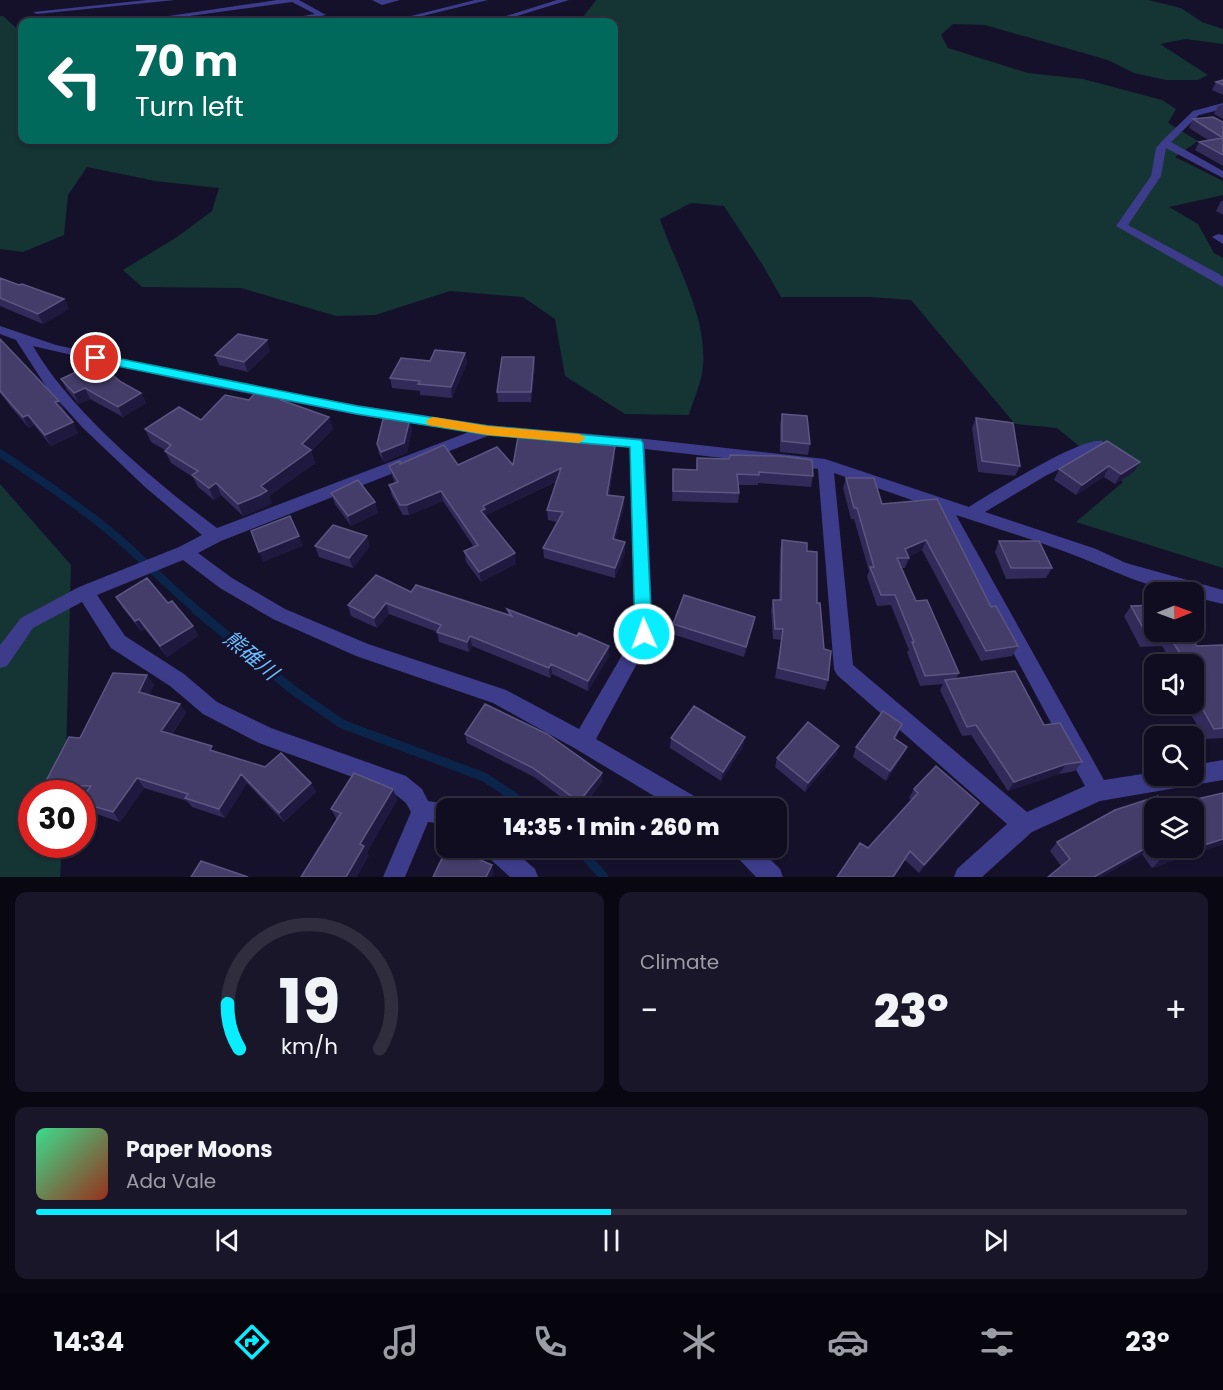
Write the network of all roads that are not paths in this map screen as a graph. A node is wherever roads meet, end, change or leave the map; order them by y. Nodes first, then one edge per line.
1 (41, 0) edge
2 (171, 0) edge
3 (293, 0) edge
4 (376, 0) edge
5 (396, 0) edge
6 (484, 0) edge
7 (565, 0) edge
8 (37, 12) junction
9 (45, 18) edge
10 (162, 18) edge
11 (304, 18) edge
12 (408, 18) edge
13 (504, 18) edge
14 (1223, 106) edge
15 (1196, 113) junction
16 (1214, 123) edge
17 (1165, 143) junction
18 (1223, 175) edge
19 (1223, 236) edge
20 (1223, 241) edge
21 (1223, 283) edge
22 (0, 330) edge
23 (23, 340) junction
24 (488, 430) junction
25 (637, 443) junction
26 (1097, 445) edge
27 (825, 464) junction
28 (941, 503) junction
29 (971, 513) junction
30 (215, 536) junction
31 (185, 552) junction
32 (85, 592) junction
33 (1223, 597) edge
34 (0, 660) edge
35 (583, 742) junction
36 (1223, 770) edge
37 (1204, 773) edge
38 (1144, 783) edge
39 (1099, 791) junction
40 (676, 798) edge
41 (422, 811) junction
42 (436, 812) edge
43 (1024, 824) junction
44 (506, 858) edge
45 (754, 858) edge
46 (394, 877) edge
47 (526, 877) edge
48 (772, 877) edge
49 (965, 877) edge

1 - 8 street
2 - 8 street
3 - 10 street
3 - 11 street
4 - 5 street
6 - 12 street
7 - 13 street
8 - 9 street
14 - 15 street
15 - 16 street
15 - 17 street
17 - 18 street
17 - 21 street
19 - 20 street
22 - 23 street
23 - 24 street
23 - 30 street
24 - 25 street
24 - 30 street
25 - 27 street
25 - 35 street
26 - 29 street
27 - 28 street
27 - 43 street
28 - 29 street
28 - 39 street
29 - 33 street
30 - 31 street
31 - 32 street
31 - 35 street
32 - 34 street
32 - 41 street
35 - 40 street
36 - 37 street
38 - 39 street
39 - 43 street
41 - 42 street
41 - 46 street
43 - 49 street
44 - 47 street
45 - 48 street

